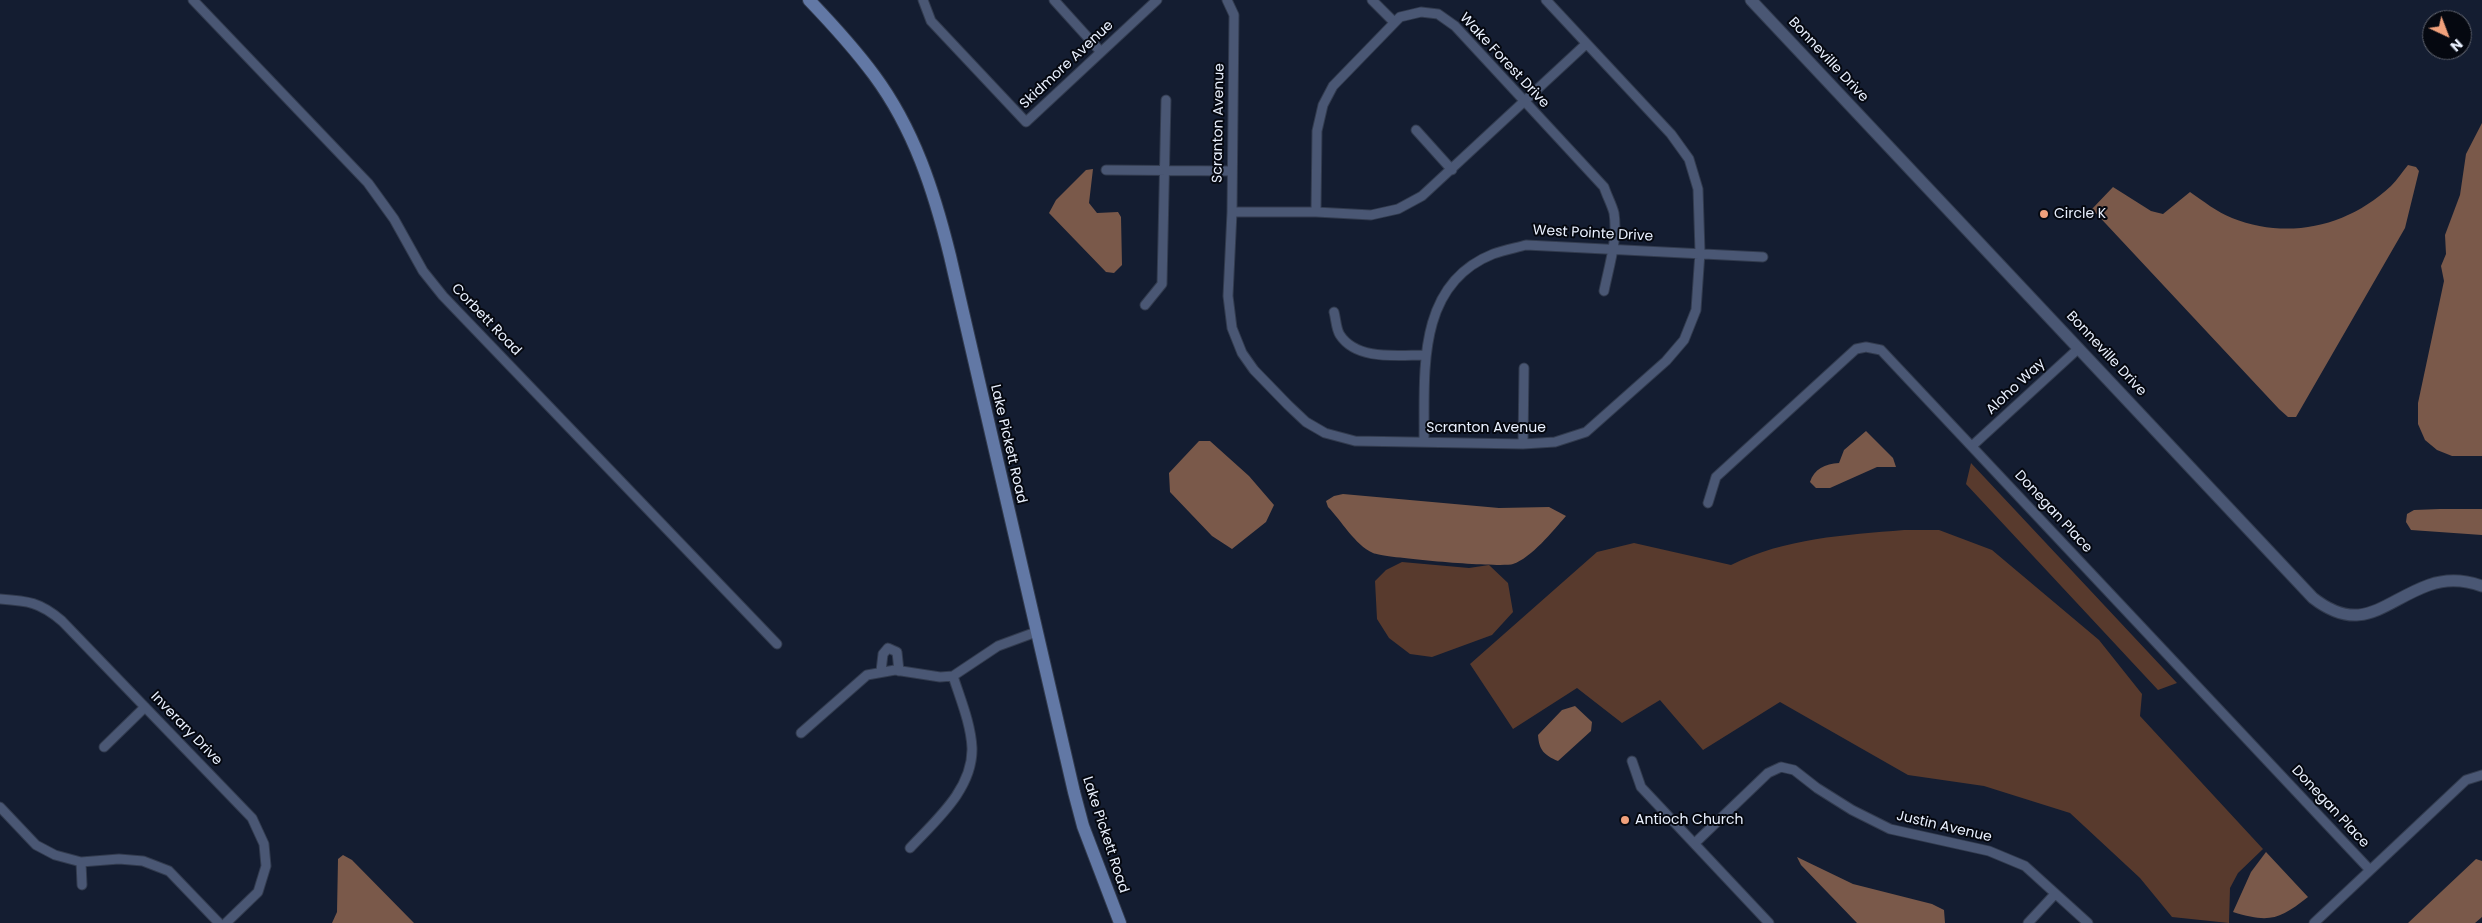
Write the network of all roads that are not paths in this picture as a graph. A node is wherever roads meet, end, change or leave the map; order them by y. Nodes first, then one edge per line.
1 (193, 0) edge
2 (923, 0) edge
3 (1054, 0) edge
4 (1157, 0) edge
5 (1228, 0) edge
6 (1372, 0) edge
7 (1546, 0) edge
8 (1751, 0) edge
9 (813, 1) edge
10 (1394, 22) junction
11 (1586, 44) junction
12 (1101, 52) junction
13 (1166, 100) dead end
14 (1524, 102) junction
15 (1416, 130) dead end
16 (1106, 170) dead end
17 (1164, 170) junction
18 (1452, 170) junction
19 (1231, 171) junction
20 (1232, 212) junction
21 (1316, 212) junction
22 (1613, 249) junction
23 (1700, 252) junction
24 (1762, 257) dead end
25 (1604, 291) dead end
26 (1145, 305) dead end
27 (1334, 312) dead end
28 (2079, 348) junction
29 (1425, 355) junction
30 (1524, 368) dead end
31 (1424, 442) junction
32 (1523, 444) junction
33 (1972, 446) junction
34 (1708, 502) dead end
35 (2482, 586) edge
36 (0, 599) edge
37 (1036, 632) junction
38 (777, 644) dead end
39 (881, 671) junction
40 (899, 671) junction
41 (953, 676) junction
42 (146, 707) junction
43 (801, 733) dead end
44 (104, 747) dead end
45 (1632, 761) dead end
46 (2482, 775) edge
47 (0, 807) edge
48 (1695, 844) junction
49 (910, 848) dead end
50 (81, 862) junction
51 (2370, 870) junction
52 (82, 885) dead end
53 (2055, 894) junction
54 (219, 923) edge
55 (226, 923) edge
56 (1120, 923) edge
57 (1769, 923) edge
58 (2028, 923) edge
59 (2088, 923) edge
60 (2314, 923) edge

1 - 38 street, Corbett Road
2 - 12 street, Skidmore Avenue
3 - 12 street
4 - 12 street, Skidmore Avenue
5 - 19 street, Scranton Avenue
6 - 10 street
7 - 11 street, Scranton Avenue
8 - 28 street, Bonneville Drive
9 - 37 main road, Lake Pickett Road
10 - 14 street, Wake Forest Drive
10 - 21 street, Wake Forest Drive
11 - 14 street
11 - 23 street, Scranton Avenue
13 - 17 street
14 - 18 street
14 - 22 street, Wake Forest Drive
15 - 18 street
16 - 17 street
17 - 19 street
17 - 26 street
18 - 21 street
19 - 20 street, Scranton Avenue
20 - 21 street
20 - 31 street, Scranton Avenue
22 - 23 street, West Pointe Drive
22 - 25 street, Wake Forest Drive
22 - 29 street, West Pointe Drive
23 - 24 street, West Pointe Drive
23 - 32 street, Scranton Avenue
27 - 29 street
28 - 33 street, Aloho Way
28 - 35 street, Bonneville Drive
29 - 31 street, West Pointe Drive
30 - 32 street
31 - 32 street, Scranton Avenue
33 - 34 street, Donegan Place
33 - 51 street, Donegan Place
36 - 42 street, Inverary Drive
37 - 41 street
37 - 56 main road, Lake Pickett Road
39 - 40 street
39 - 40 street
39 - 43 street
40 - 41 street
41 - 49 street
42 - 44 street
42 - 55 street, Inverary Drive
45 - 48 street
46 - 51 street
47 - 50 street
48 - 53 street, Justin Avenue
48 - 57 street
50 - 52 street
50 - 54 street
51 - 60 street
53 - 58 street
53 - 59 street, Justin Avenue

